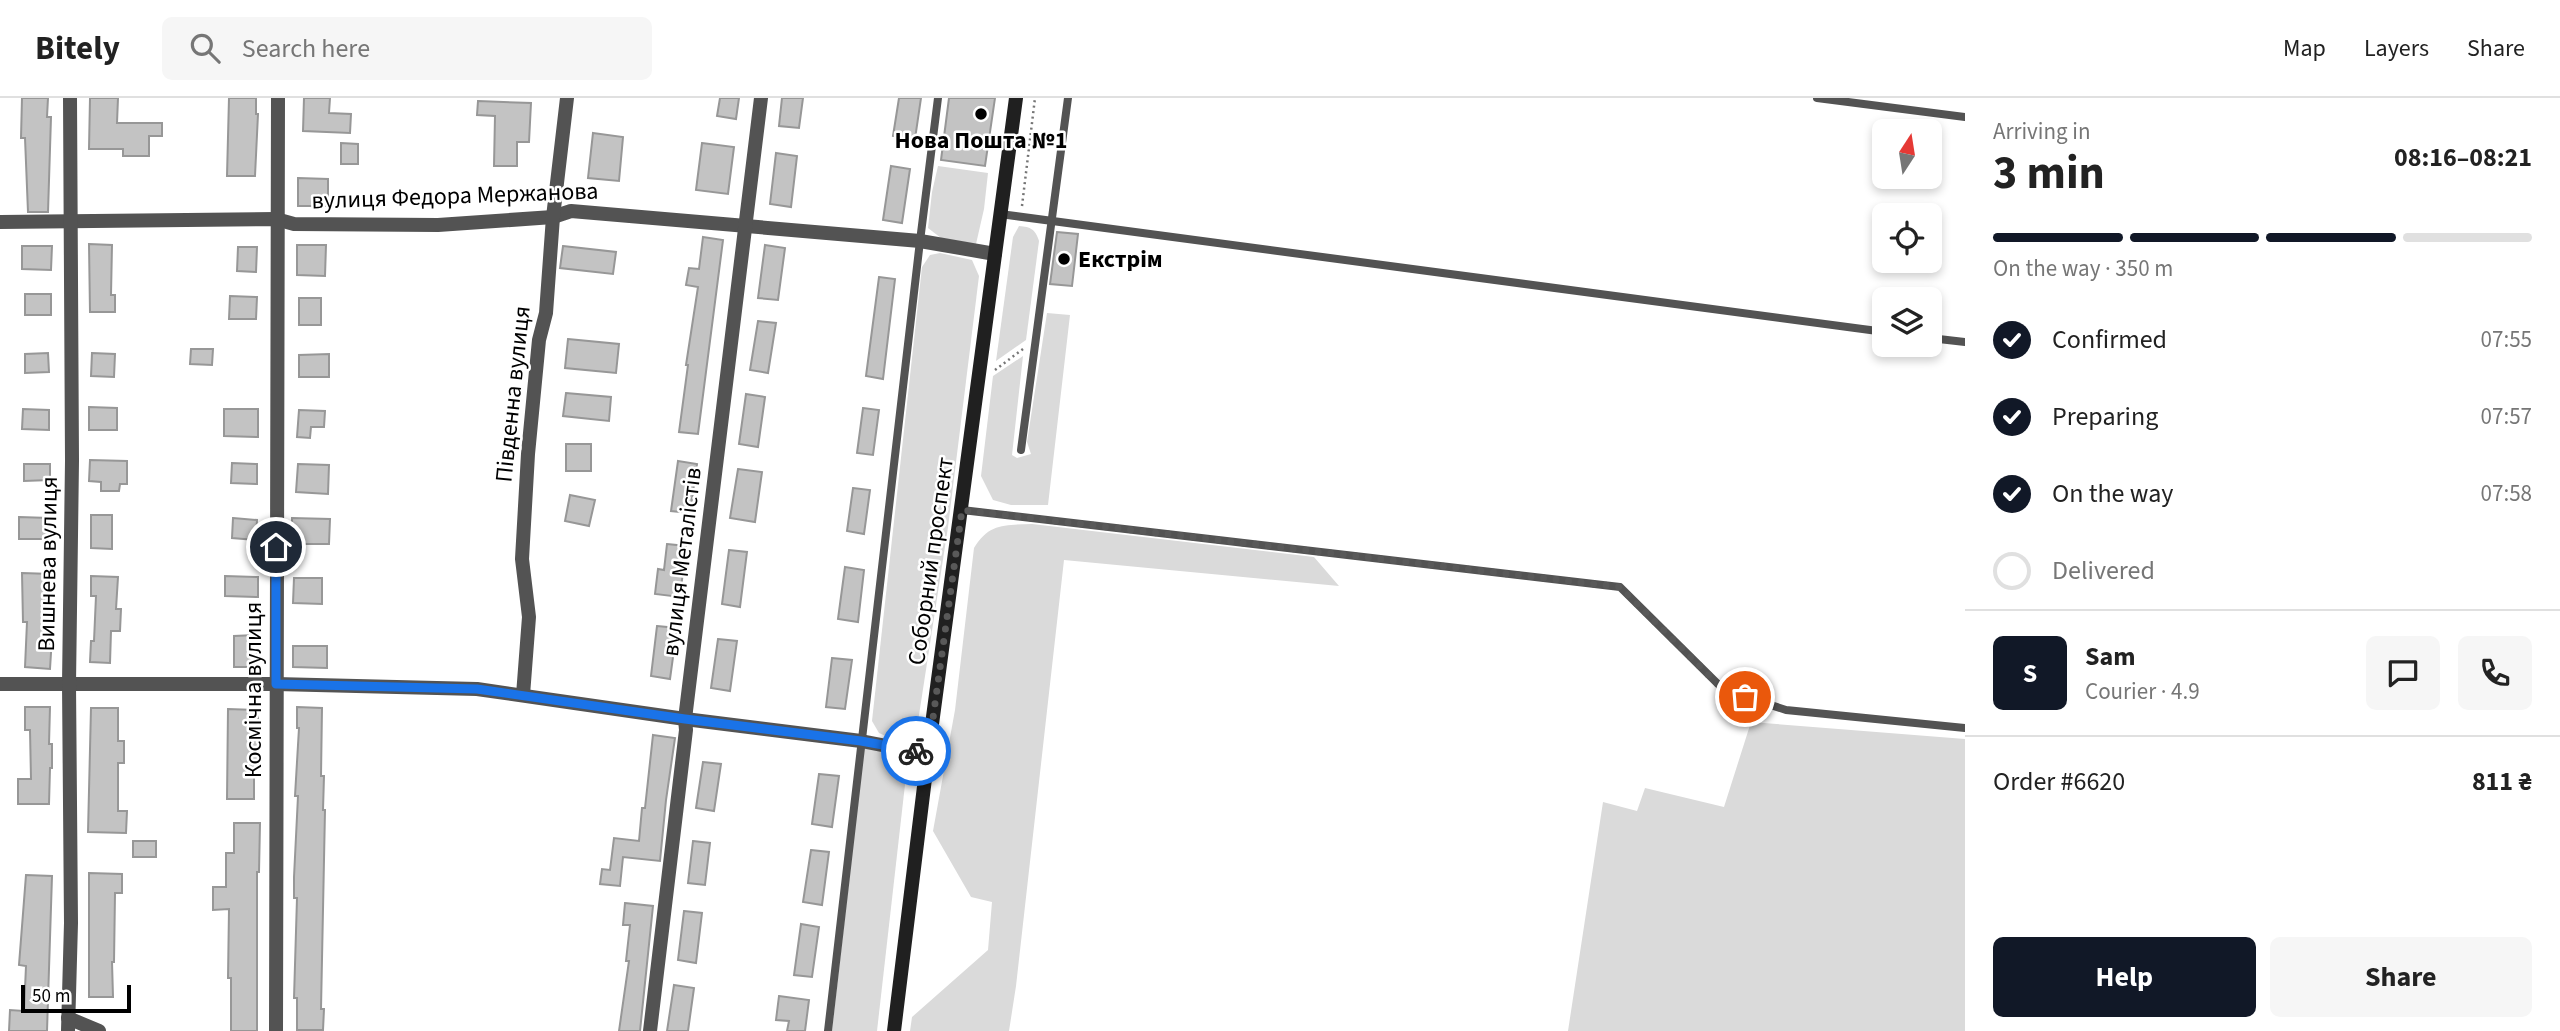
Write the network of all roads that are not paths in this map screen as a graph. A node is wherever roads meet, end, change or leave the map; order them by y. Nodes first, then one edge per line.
1 (70, 98) edge
2 (278, 98) edge
3 (567, 98) edge
4 (761, 98) edge
5 (939, 98) edge
6 (1016, 98) edge
7 (1068, 98) edge
8 (1817, 98) edge
9 (1965, 117) edge
10 (1000, 214) junction
11 (553, 217) junction
12 (276, 219) junction
13 (69, 220) junction
14 (1051, 221) junction
15 (0, 222) edge
16 (746, 225) junction
17 (920, 242) junction
18 (995, 254) junction
19 (1872, 330) edge
20 (1942, 339) edge
21 (1965, 342) edge
22 (1021, 450) dead end
23 (962, 510) junction
24 (0, 684) edge
25 (69, 684) junction
26 (276, 684) junction
27 (523, 695) junction
28 (685, 719) junction
29 (1965, 728) edge
30 (861, 741) junction
31 (928, 754) junction
32 (68, 1025) edge
33 (99, 1031) edge
34 (276, 1031) edge
35 (650, 1031) edge
36 (828, 1031) edge
37 (894, 1031) edge

1 - 13 street, Вишнева вулиця
2 - 12 street, Космічна вулиця
3 - 11 street, Південна вулиця
4 - 16 street, вулиця Металістів
5 - 17 lane
6 - 10 main road, Соборний проспект
7 - 14 lane
8 - 9 lane
10 - 14 lane
10 - 18 main road, Соборний проспект
11 - 12 street, вулиця Федора Мержанова
11 - 16 street, вулиця Федора Мержанова
11 - 27 street, Південна вулиця
12 - 13 street, вулиця Федора Мержанова
12 - 26 street, Космічна вулиця
13 - 15 street, вулиця Федора Мержанова
13 - 25 street, Вишнева вулиця
14 - 19 lane
14 - 22 lane
16 - 17 street, вулиця Федора Мержанова
16 - 28 street, вулиця Металістів
17 - 18 street, вулиця Федора Мержанова
17 - 30 lane
18 - 23 main road, Соборний проспект
20 - 21 lane
23 - 29 lane
23 - 31 main road, Соборний проспект
24 - 25 street
25 - 26 street
25 - 32 street, Вишнева вулиця
26 - 27 street
26 - 34 street, Космічна вулиця
27 - 28 street
28 - 30 street
28 - 35 street, вулиця Металістів
30 - 31 street
30 - 36 lane
31 - 37 main road, Соборний проспект
32 - 33 street

